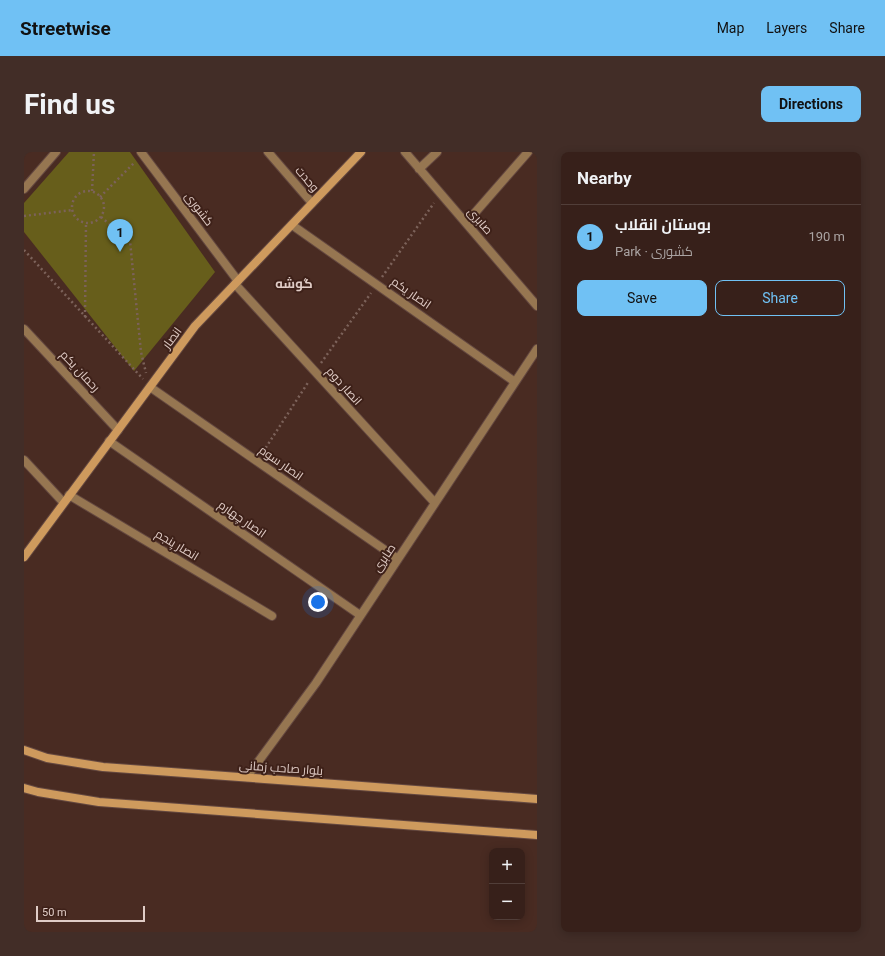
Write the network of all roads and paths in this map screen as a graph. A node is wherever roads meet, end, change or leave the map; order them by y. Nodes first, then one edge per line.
1 (56, 152) edge
2 (94, 152) edge
3 (268, 152) edge
4 (361, 152) edge
5 (405, 152) edge
6 (437, 152) edge
7 (528, 152) edge
8 (142, 153) edge
9 (419, 169) junction
10 (24, 189) edge
11 (92, 191) junction
12 (440, 194) junction
13 (100, 197) junction
14 (312, 203) junction
15 (72, 210) junction
16 (24, 216) edge
17 (100, 217) junction
18 (86, 223) junction
19 (466, 223) junction
20 (292, 225) junction
21 (24, 250) edge
22 (237, 283) junction
23 (377, 285) junction
24 (537, 305) edge
25 (85, 317) junction
26 (24, 329) edge
27 (537, 349) edge
28 (315, 372) junction
29 (515, 382) junction
30 (150, 387) junction
31 (118, 430) junction
32 (109, 442) junction
33 (24, 460) edge
34 (257, 462) junction
35 (69, 495) junction
36 (63, 502) junction
37 (435, 503) junction
38 (24, 557) edge
39 (398, 559) junction
40 (360, 615) junction
41 (272, 616) dead end
42 (24, 750) edge
43 (247, 778) junction
44 (24, 788) edge
45 (537, 800) edge
46 (537, 835) edge

1 - 10 street
2 - 11 path
3 - 14 street, وحدت
4 - 14 main road, انصار
5 - 9 street, صابری
6 - 9 street
7 - 19 street
8 - 13 path
8 - 22 street, کشوری
9 - 12 street, صابری
11 - 13 path
11 - 15 path
12 - 19 street, صابری
12 - 23 path
13 - 17 path
14 - 20 main road, انصار
15 - 16 path
15 - 18 path
17 - 18 path
17 - 30 path
18 - 25 path
19 - 24 street, صابری
20 - 22 main road, انصار
20 - 23 street, انصار یکم
21 - 25 path
22 - 28 street, انصار دوم
22 - 30 main road, انصار
23 - 28 path
23 - 29 street, انصار یکم
25 - 30 path
26 - 31 street, رحمان یکم
27 - 29 street, صابری
28 - 34 path
28 - 37 street, انصار دوم
29 - 37 street, صابری
30 - 31 main road, انصار
30 - 34 street, انصار سوم
31 - 32 main road, انصار
32 - 35 main road, انصار
32 - 40 street, انصار چهارم
33 - 36 street
34 - 39 street, انصار سوم
35 - 36 main road, انصار
35 - 41 street, انصار پنجم
36 - 38 main road, انصار
37 - 39 street, صابری
39 - 40 street, صابری
40 - 43 street, صابری
42 - 43 main road, بلوار صاحب زمانی
43 - 45 main road, بلوار صاحب زمانی
44 - 46 main road

